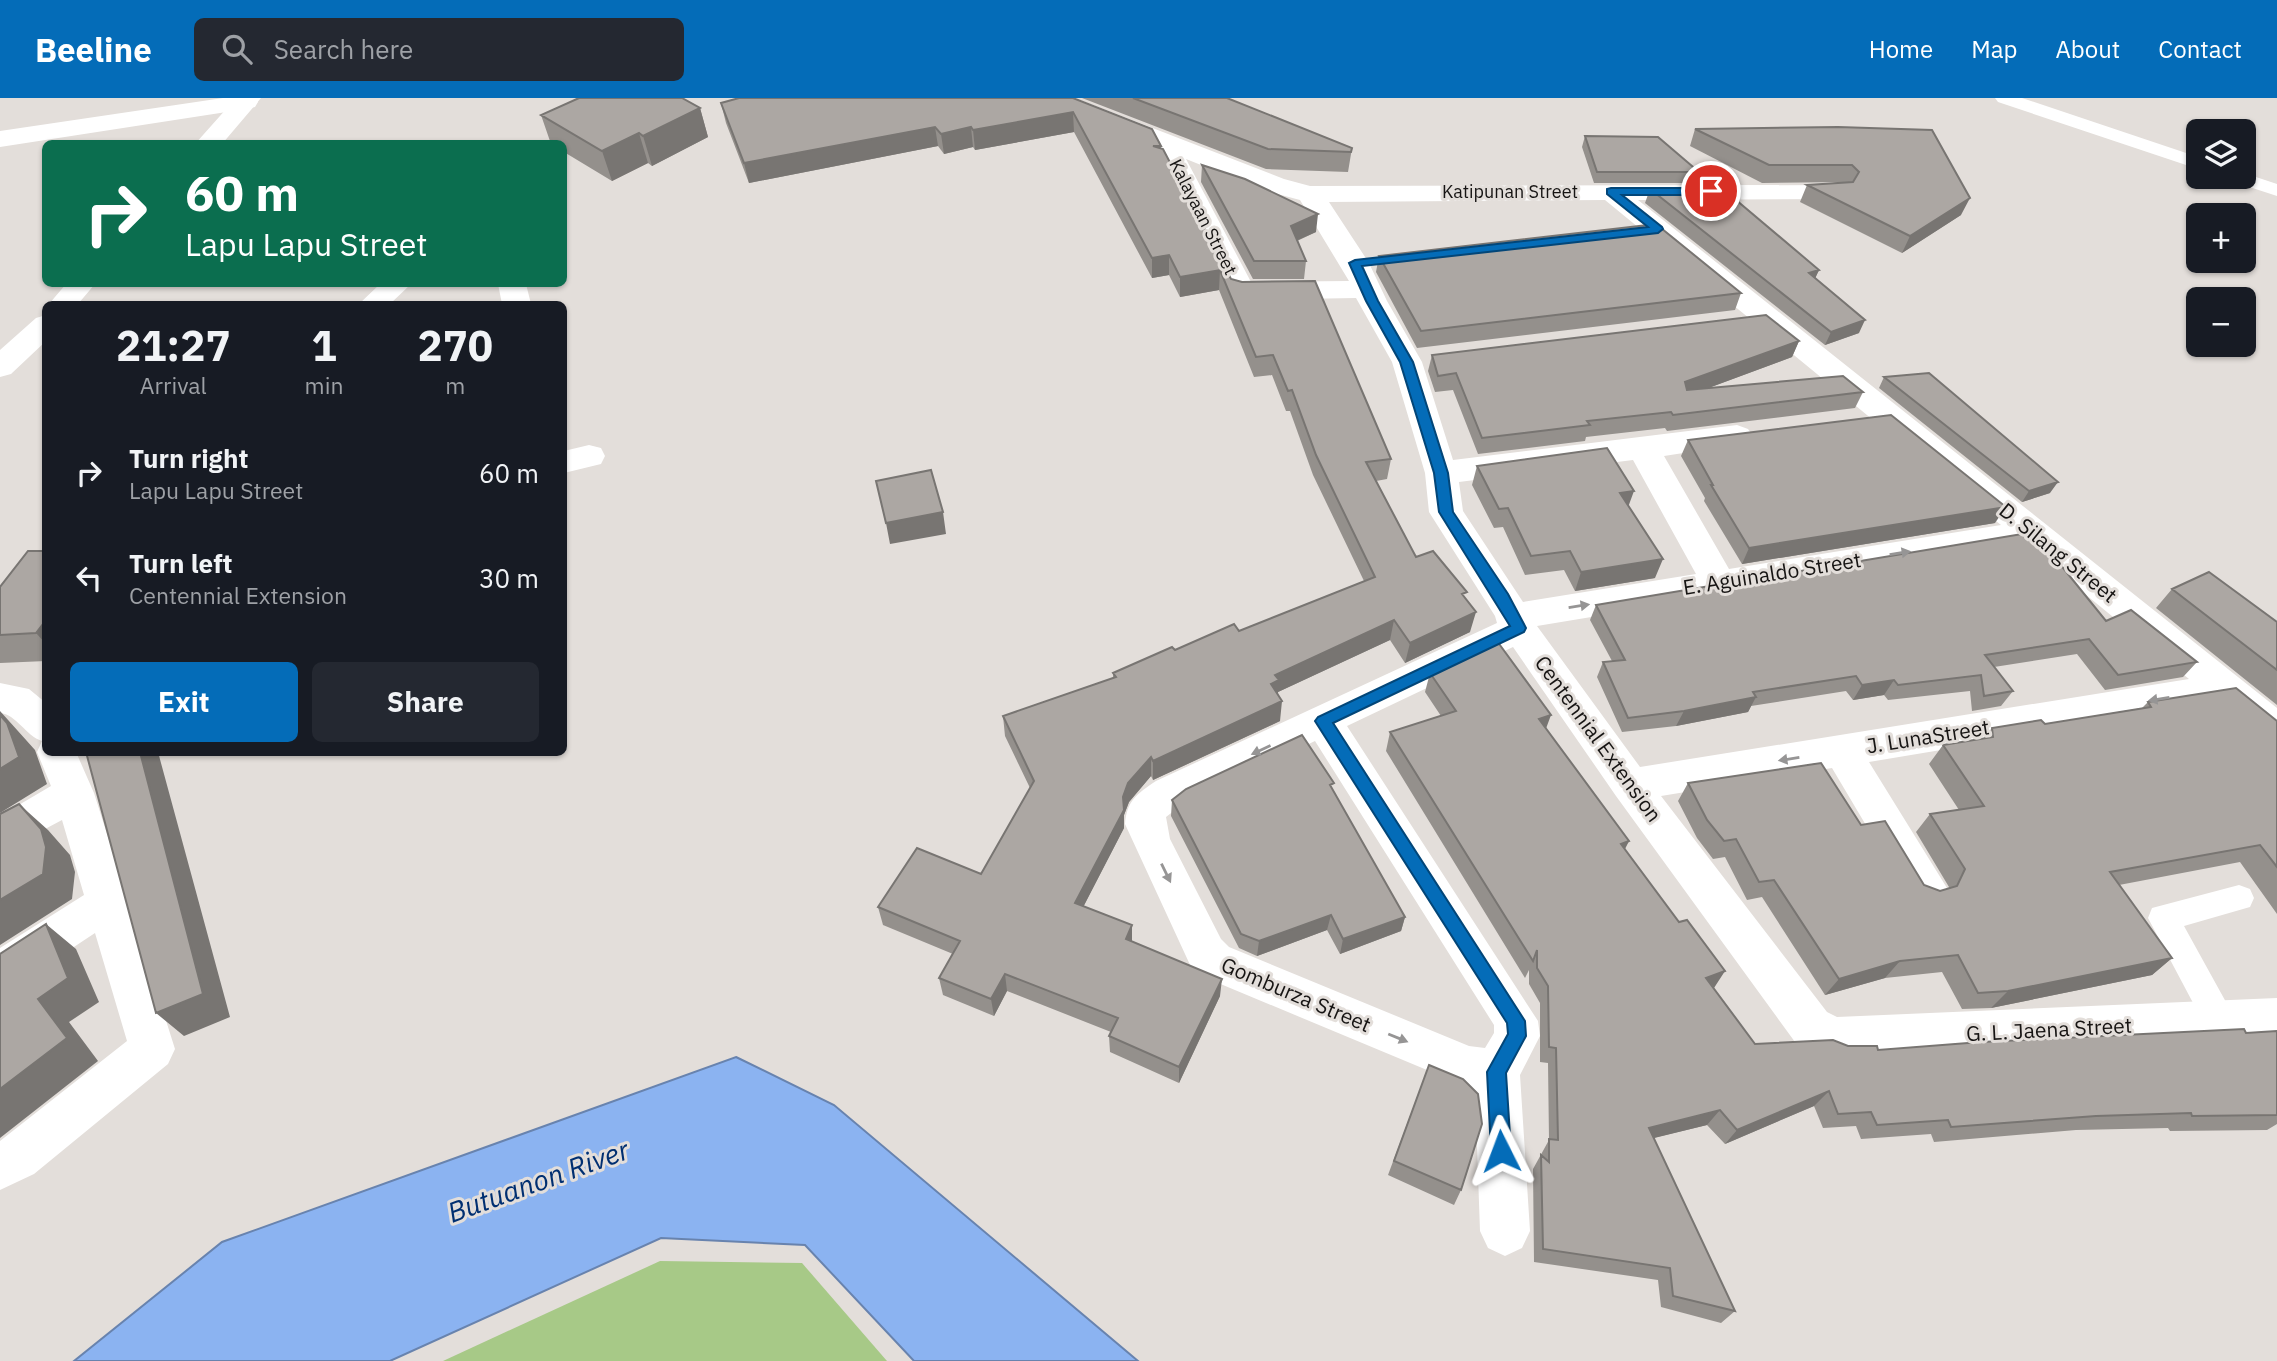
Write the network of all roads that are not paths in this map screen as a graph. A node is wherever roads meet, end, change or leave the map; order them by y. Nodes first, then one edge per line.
1 (1053, 98) edge
2 (2004, 98) edge
3 (247, 100) edge
4 (0, 139) edge
5 (212, 140) edge
6 (1166, 143) junction
7 (2186, 159) edge
8 (2256, 183) edge
9 (2277, 190) edge
10 (1836, 191) edge
11 (1611, 192) junction
12 (1310, 194) junction
13 (1658, 229) junction
14 (1616, 234) edge
15 (1368, 271) junction
16 (78, 287) edge
17 (393, 287) edge
18 (66, 301) edge
19 (377, 301) edge
20 (1768, 318) junction
21 (1726, 323) edge
22 (41, 333) edge
23 (0, 366) edge
24 (1890, 417) junction
25 (1849, 422) edge
26 (1766, 432) edge
27 (1643, 448) junction
28 (1441, 473) junction
29 (2032, 532) junction
30 (1719, 583) junction
31 (1515, 622) junction
32 (2226, 688) junction
33 (5, 702) edge
34 (1323, 721) junction
35 (42, 725) edge
36 (2277, 730) edge
37 (1842, 751) junction
38 (58, 756) edge
39 (1630, 785) junction
40 (74, 793) junction
41 (1146, 809) joint
42 (0, 836) edge
43 (1926, 888) edge
44 (2239, 898) dead end
45 (107, 903) junction
46 (0, 972) edge
47 (2277, 1019) edge
48 (2221, 1021) junction
49 (1821, 1034) joint
50 (1497, 1072) junction
51 (0, 1166) edge
52 (1505, 1231) dead end

1 - 6 street, Katipunan Street
2 - 7 lane
3 - 4 street
3 - 5 street
6 - 12 street, Katipunan Street
6 - 15 street, Kalayaan Street
8 - 9 lane
10 - 11 street, Katipunan Street
11 - 12 street, Katipunan Street
11 - 13 street, D. Silang Street
12 - 15 street, Centennial Extension
13 - 14 street
13 - 20 street, D. Silang Street
15 - 28 street, Centennial Extension
16 - 18 street
17 - 19 street
20 - 21 street
20 - 24 street, D. Silang Street
22 - 23 street
24 - 25 street
24 - 29 street, D. Silang Street
26 - 27 street
27 - 28 street
27 - 30 street
28 - 31 street, Centennial Extension
30 -> 29 street, E. Aguinaldo Street
29 - 32 street, D. Silang Street
31 -> 30 street, E. Aguinaldo Street
31 - 34 street, E. Aguinaldo Street
31 - 39 street, Centennial Extension
32 - 36 street, D. Silang Street
32 -> 37 street, J. LunaStreet
33 - 35 street
34 -> 41 street, E. Aguinaldo Street
34 - 50 street
37 -> 39 street, J. LunaStreet
37 - 43 street
38 - 40 street
39 - 49 street, Centennial Extension
40 - 42 street
40 - 45 street
41 -> 50 street, Gomburza Street
44 - 48 lane
45 - 46 street
45 - 51 street
47 - 48 street, G. L. Jaena Street
48 - 49 street, G. L. Jaena Street
50 - 52 street

